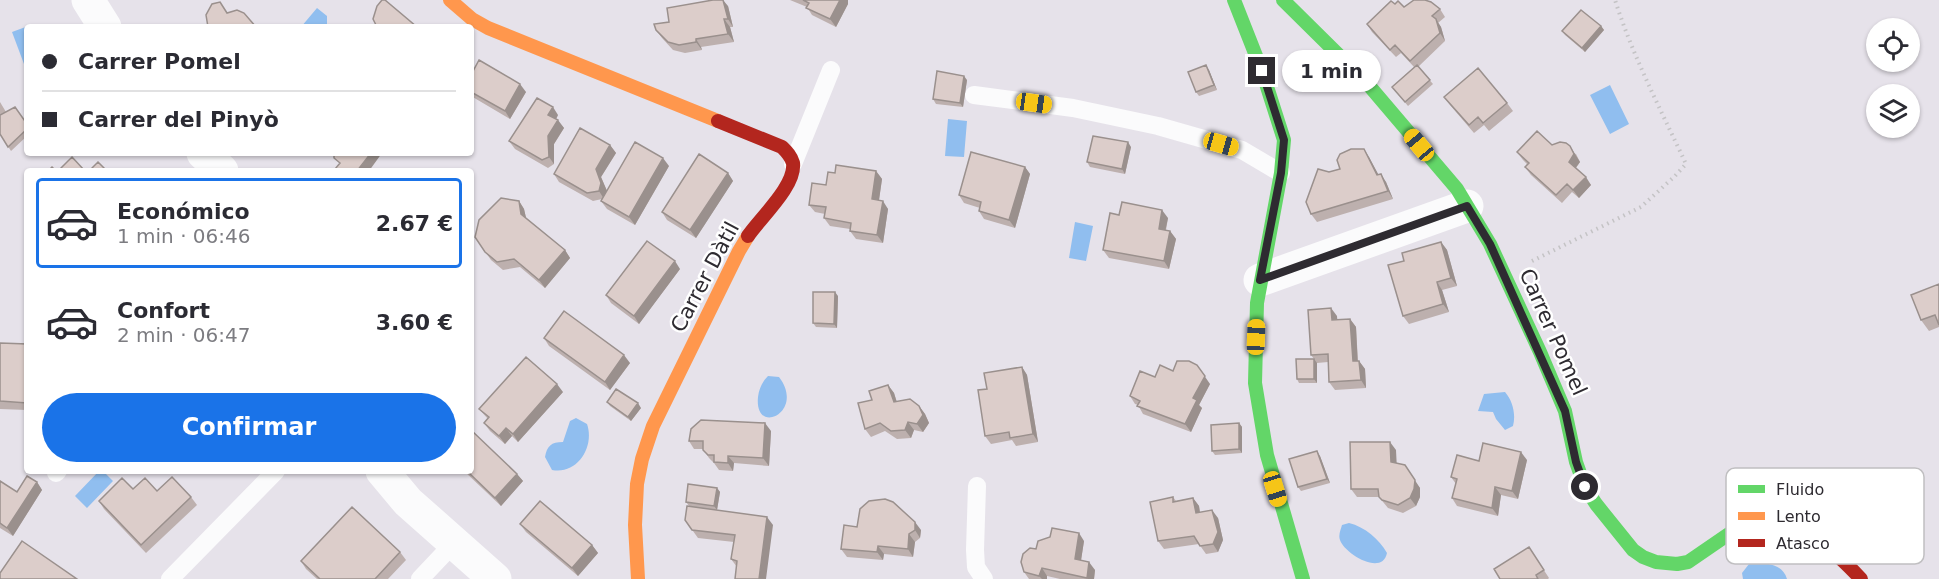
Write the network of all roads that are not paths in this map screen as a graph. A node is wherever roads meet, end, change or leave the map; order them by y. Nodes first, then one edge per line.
1 (88, 0) edge
2 (450, 0) edge
3 (1234, 0) edge
4 (1283, 0) edge
5 (103, 24) edge
6 (831, 70) dead end
7 (974, 95) dead end
8 (206, 156) edge
9 (793, 164) junction
10 (219, 168) edge
11 (1281, 173) junction
12 (1467, 206) junction
13 (1260, 280) junction
14 (273, 474) edge
15 (385, 474) edge
16 (977, 486) dead end
17 (1726, 536) edge
18 (454, 543) junction
19 (1848, 564) edge
20 (170, 579) edge
21 (420, 579) edge
22 (495, 579) edge
23 (638, 579) edge
24 (984, 579) edge
25 (1303, 579) edge
26 (1861, 579) edge

1 - 5 street
2 - 9 street
3 - 11 street
4 - 12 street, Carrer Pomel
6 - 9 lane
7 - 11 lane
8 - 10 street
9 - 23 street, Carrer Dàtil
11 - 13 street
12 - 13 street
12 - 17 street, Carrer Pomel
13 - 25 street
14 - 20 lane
15 - 18 street
16 - 24 lane
18 - 21 lane
18 - 22 street
19 - 26 street, Carrer Pomel

